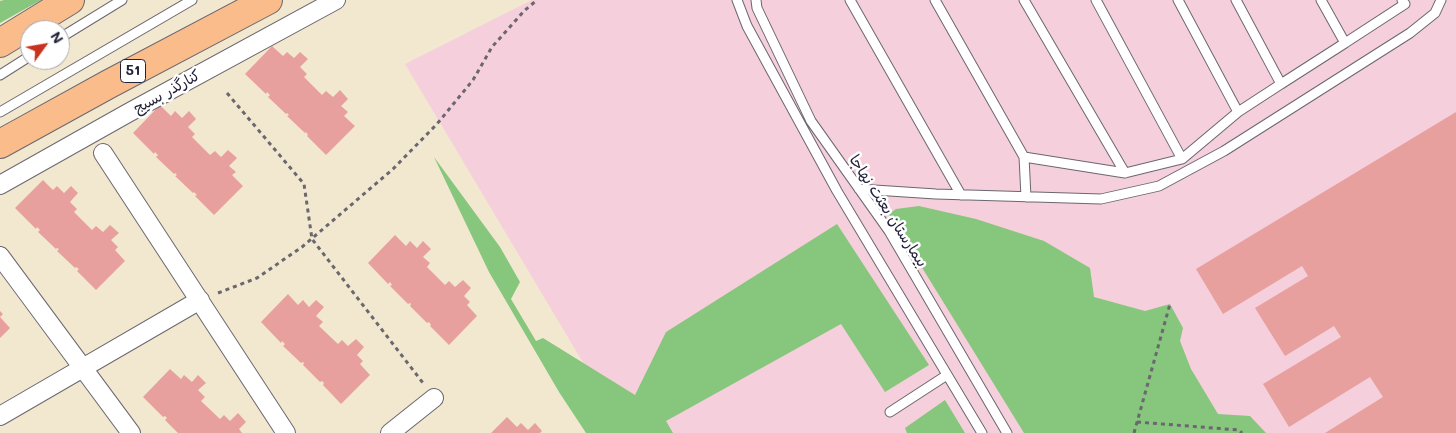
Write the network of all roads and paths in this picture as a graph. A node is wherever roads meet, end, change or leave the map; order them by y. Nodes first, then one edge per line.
1 (70, 0) edge
2 (122, 0) edge
3 (192, 0) edge
4 (268, 0) edge
5 (336, 0) edge
6 (537, 0) edge
7 (737, 0) edge
8 (756, 0) edge
9 (850, 0) edge
10 (935, 0) edge
11 (1024, 0) edge
12 (1096, 0) edge
13 (1178, 0) edge
14 (1236, 0) edge
15 (1321, 0) edge
16 (1440, 0) edge
17 (1405, 1) edge
18 (70, 32) edge
19 (1345, 42) junction
20 (0, 43) edge
21 (20, 62) edge
22 (0, 75) edge
23 (1281, 84) junction
24 (227, 93) dead end
25 (0, 112) edge
26 (1238, 112) junction
27 (0, 144) edge
28 (103, 153) dead end
29 (1024, 157) junction
30 (1182, 159) junction
31 (1125, 173) junction
32 (0, 186) edge
33 (859, 189) junction
34 (961, 195) junction
35 (1026, 197) junction
36 (312, 239) junction
37 (0, 256) edge
38 (200, 300) junction
39 (1170, 304) dead end
40 (83, 368) junction
41 (947, 375) junction
42 (434, 398) joint
43 (890, 412) dead end
44 (0, 416) edge
45 (1137, 422) junction
46 (132, 433) edge
47 (286, 433) edge
48 (390, 433) edge
49 (982, 433) edge
50 (1007, 433) edge
51 (1134, 433) edge
52 (1242, 433) edge

1 - 20 highway
2 - 18 lane
3 - 25 lane
4 - 27 highway, 51
5 - 32 street, کنارگذر بسیج
6 - 36 path
7 - 41 lane, بیمارستان بعثت نهاجا
8 - 33 lane, بیمارستان بعثت نهاجا
9 - 34 lane
10 - 29 lane
11 - 31 lane
12 - 30 lane
13 - 26 lane
14 - 23 lane
15 - 19 lane
16 - 35 lane
17 - 19 lane
19 - 23 lane
21 - 22 lane
23 - 26 lane
24 - 36 path
26 - 30 lane
28 - 38 street
29 - 31 lane
29 - 35 lane
30 - 31 lane
33 - 34 lane
33 - 50 lane, بیمارستان بعثت نهاجا
34 - 35 lane
36 - 38 path
36 - 42 path
37 - 40 street
38 - 40 street
38 - 47 street
39 - 45 path
40 - 44 street
40 - 46 street
41 - 43 lane
41 - 49 lane, بیمارستان بعثت نهاجا
42 - 48 street
45 - 51 path
45 - 52 path

